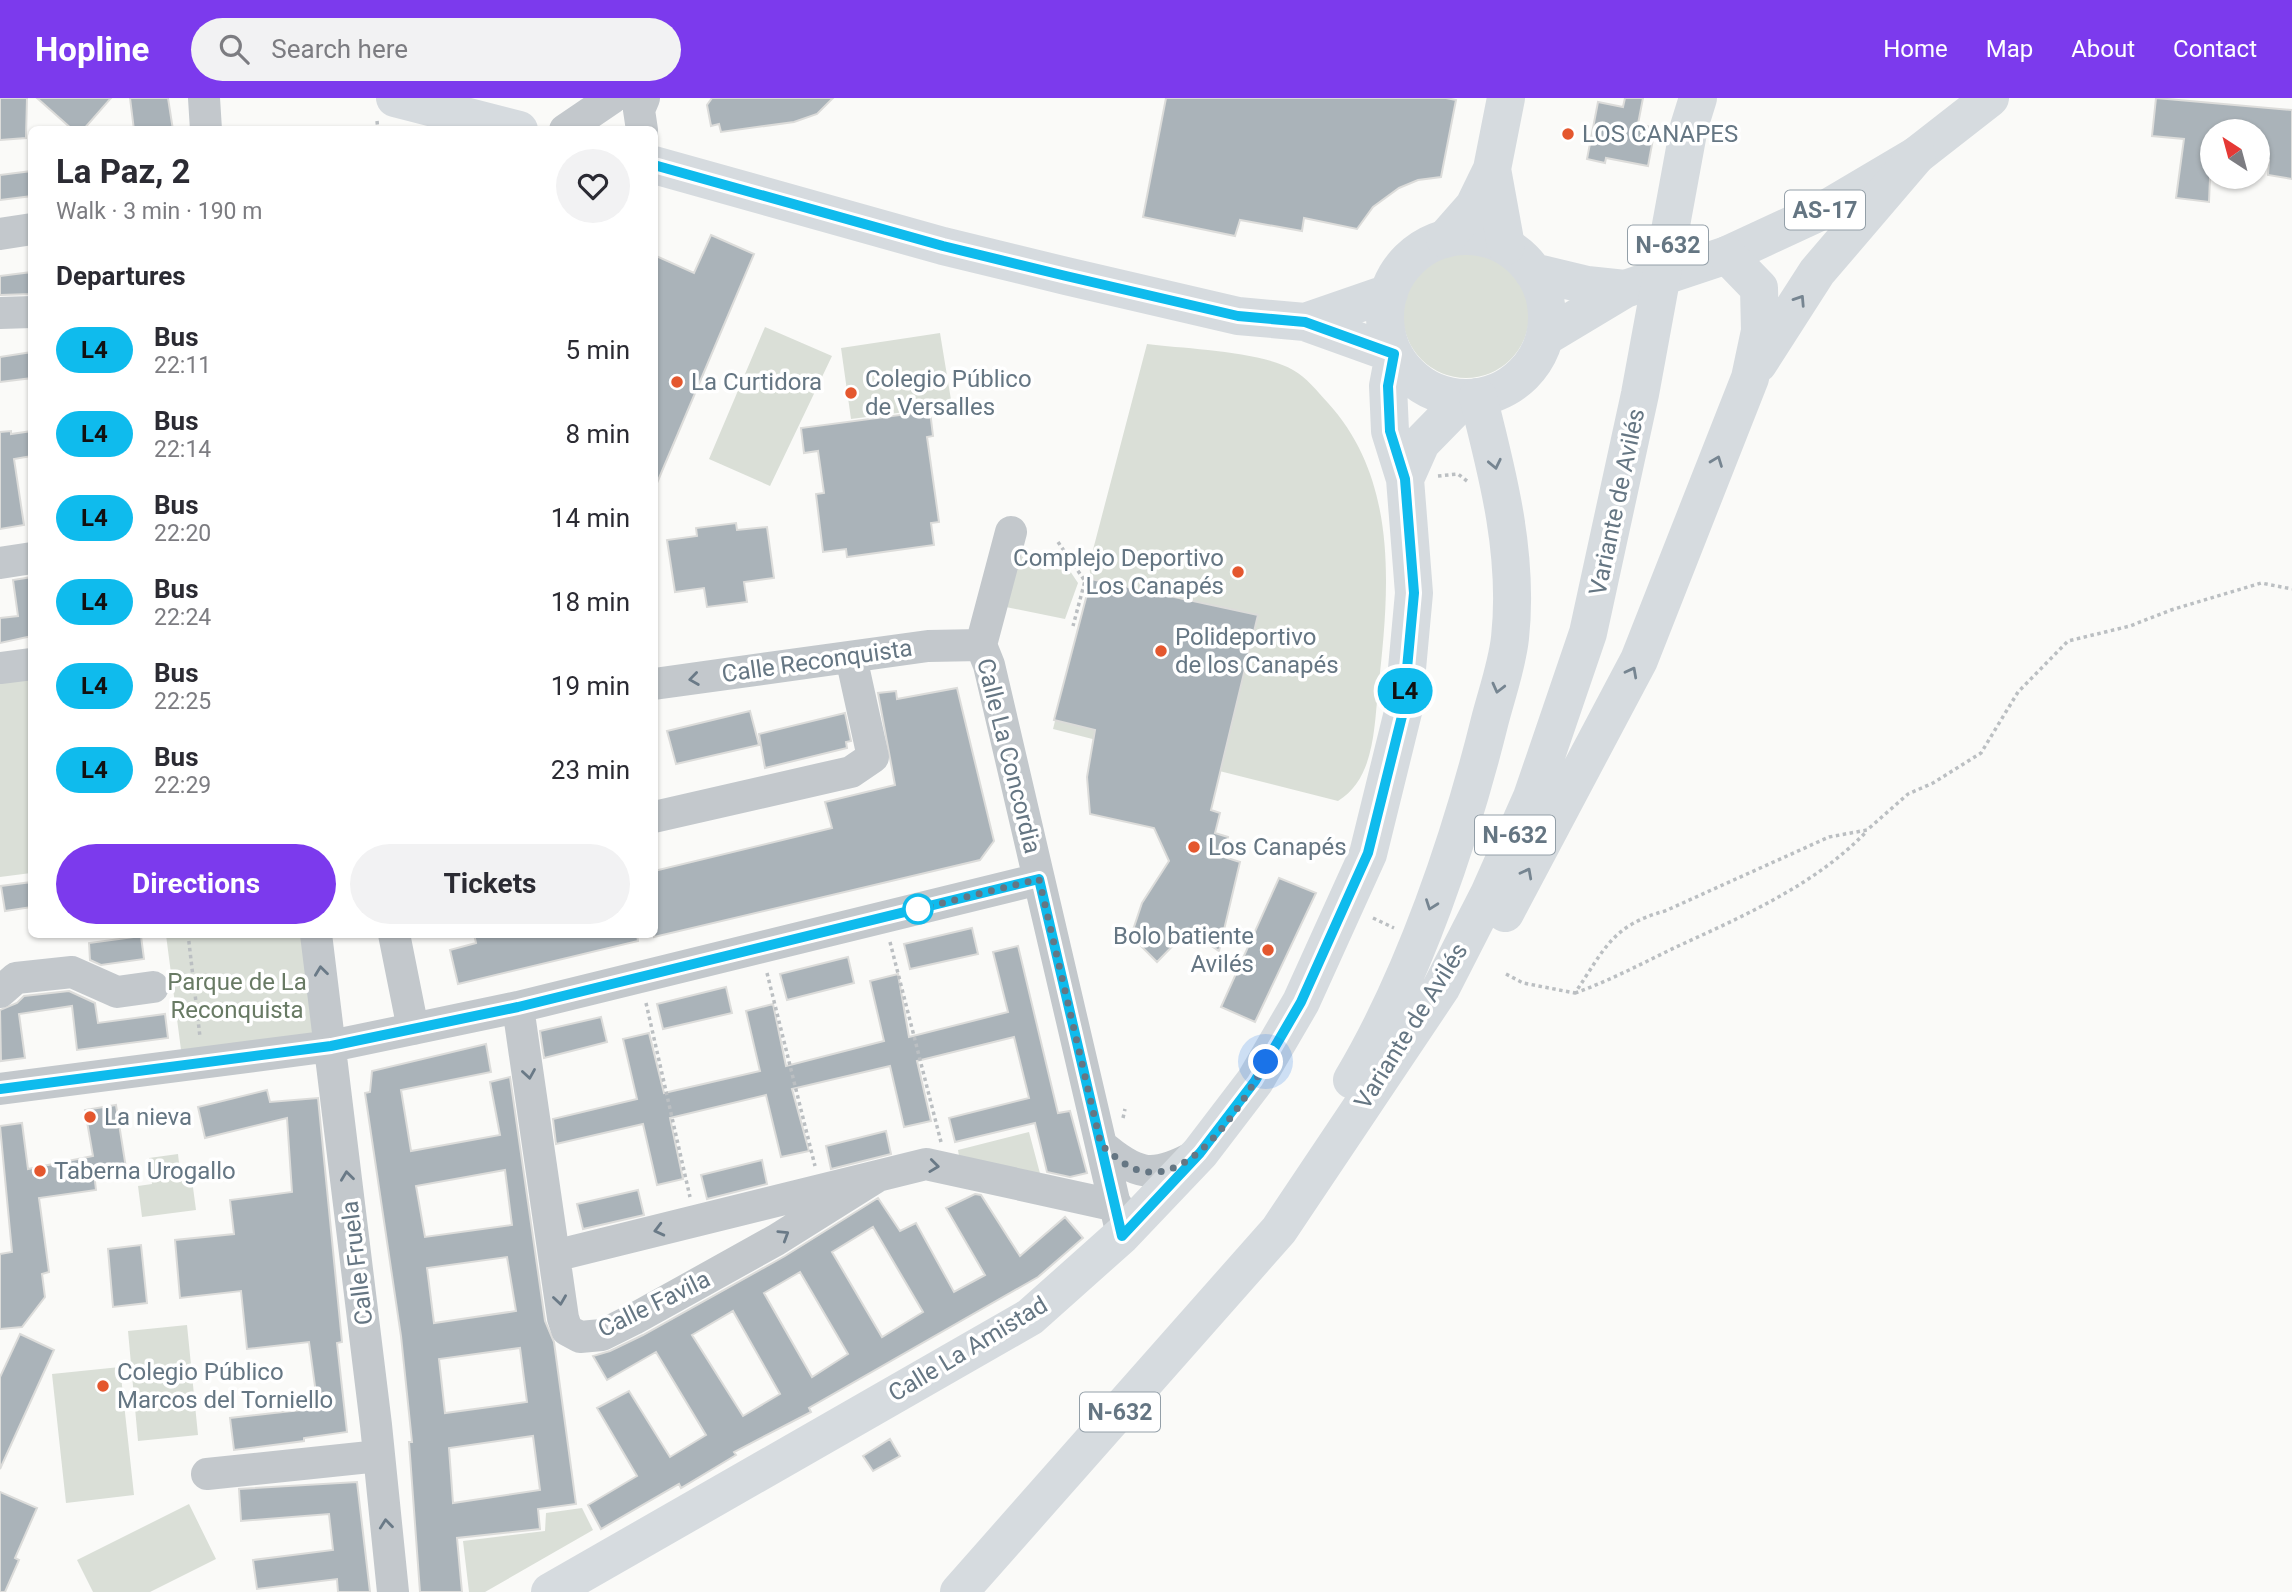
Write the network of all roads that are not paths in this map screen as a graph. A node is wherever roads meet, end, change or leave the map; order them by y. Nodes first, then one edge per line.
1 (204, 98) edge
2 (395, 98) edge
3 (612, 98) edge
4 (644, 98) edge
5 (1506, 98) edge
6 (1698, 98) edge
7 (1990, 98) edge
8 (206, 126) edge
9 (504, 126) edge
10 (571, 126) edge
11 (641, 126) edge
12 (1917, 155) junction
13 (658, 166) edge
14 (1492, 169) junction
15 (28, 230) edge
16 (0, 234) edge
17 (1445, 239) junction
18 (1506, 246) junction
19 (1727, 255) junction
20 (1533, 272) junction
21 (1625, 289) junction
22 (1389, 293) junction
23 (28, 312) edge
24 (0, 313) edge
25 (1305, 322) junction
26 (1545, 337) junction
27 (1394, 354) junction
28 (1750, 378) junction
29 (1472, 398) junction
30 (1405, 479) junction
31 (1011, 531) dead end
32 (28, 559) edge
33 (0, 563) edge
34 (981, 645) junction
35 (851, 657) junction
36 (28, 664) edge
37 (0, 668) edge
38 (658, 683) edge
39 (658, 816) edge
40 (1039, 879) junction
41 (317, 938) edge
42 (395, 938) edge
43 (153, 987) dead end
44 (0, 992) edge
45 (518, 1007) junction
46 (413, 1029) junction
47 (331, 1046) junction
48 (0, 1089) edge
49 (1101, 1145) junction
50 (1200, 1153) junction
51 (878, 1176) junction
52 (710, 1217) junction
53 (1119, 1221) junction
54 (1279, 1230) junction
55 (554, 1256) junction
56 (733, 1265) junction
57 (379, 1456) junction
58 (207, 1474) dead end
59 (393, 1592) edge
60 (550, 1592) edge
61 (958, 1592) edge

1 - 8 street
2 - 9 main road
3 - 10 street
4 - 11 street
5 - 14 main road
6 - 54 main road, Variante de Avilés / N-632
7 - 12 main road, AS-17
12 - 19 main road, AS-17
28 -> 12 main road
13 - 25 main road
14 - 17 main road
14 - 18 main road
15 - 16 street
17 - 18 main road
17 - 22 main road
18 - 20 main road
19 - 21 main road, AS-17
19 - 28 main road
20 - 21 main road, AS-17
20 - 26 main road
21 - 26 main road, AS-17
22 - 25 main road
22 - 27 main road
23 - 24 street
25 - 27 main road
26 - 29 main road
27 - 29 main road
27 - 30 main road, Calle La Amistad
54 -> 28 main road
29 - 30 main road, Calle La Amistad
29 -> 61 main road
30 - 50 main road, Calle La Amistad
31 - 34 street
32 - 33 street
34 - 35 street, Calle Reconquista
34 - 40 street, Calle La Concordia
35 -> 38 street, Calle Reconquista
35 - 39 street
36 - 37 street
40 - 45 street
40 - 49 street, Calle La Concordia
47 -> 41 street, Calle Fruela
42 - 46 street
43 - 44 street
45 - 46 street
45 -> 55 street, Calle Favila
46 - 47 street
47 - 48 street
57 -> 47 street, Calle Fruela
49 - 50 street
49 - 53 street, Calle La Concordia
50 - 53 main road, Calle La Amistad
51 - 52 street, Calle Favila
51 -> 53 street, Calle Favila
56 -> 51 street, Calle Favila
52 -> 55 street, Calle Favila
52 - 56 street, Calle Favila
53 - 60 main road, Calle La Amistad
54 - 61 main road, Variante de Avilés / N-632
55 -> 56 street, Calle Favila
57 - 58 street
59 -> 57 street, Calle Fruela

